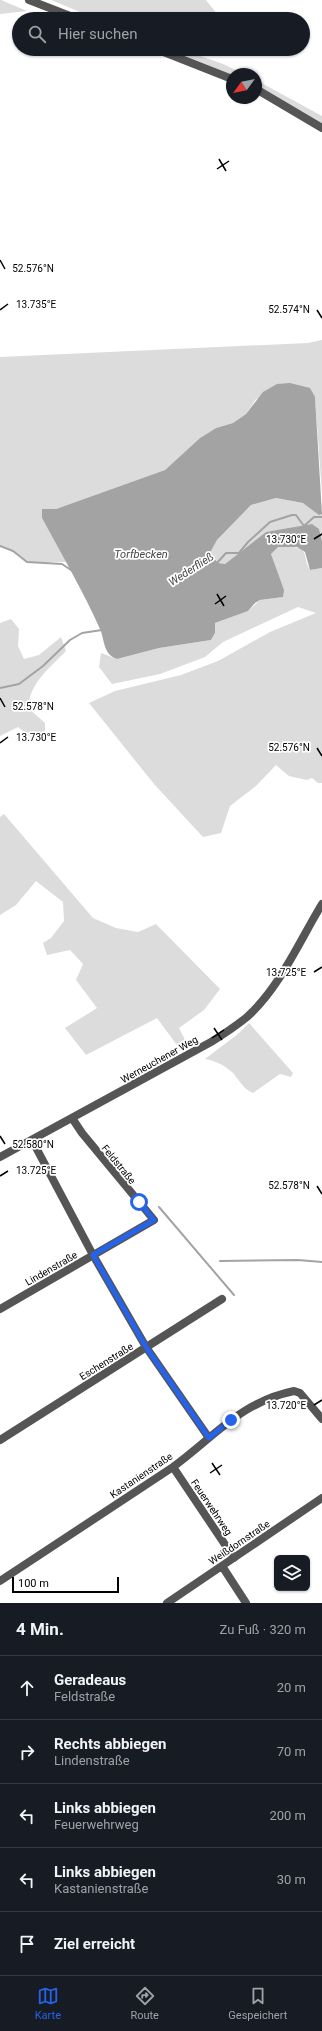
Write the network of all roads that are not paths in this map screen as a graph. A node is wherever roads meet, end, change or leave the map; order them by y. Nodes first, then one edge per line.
1 (29, 0) edge
2 (60, 12) edge
3 (174, 56) edge
4 (226, 77) edge
5 (262, 93) edge
6 (322, 128) edge
7 (322, 904) edge
8 (72, 1118) junction
9 (32, 1140) junction
10 (0, 1157) edge
11 (154, 1220) joint
12 (93, 1255) junction
13 (222, 1299) dead end
14 (0, 1309) edge
15 (146, 1347) junction
16 (322, 1418) edge
17 (209, 1438) junction
18 (0, 1440) edge
19 (173, 1467) junction
20 (322, 1498) edge
21 (234, 1558) junction
22 (222, 1566) junction
23 (0, 1581) edge
24 (167, 1603) edge
25 (246, 1603) edge

1 - 2 street
3 - 4 street
5 - 6 street
7 - 8 street, Werneuchener Weg
8 - 9 street, Werneuchener Weg
8 - 11 street, Feldstraße
9 - 10 street, Werneuchener Weg
9 - 12 street
11 - 12 street, Lindenstraße
12 - 14 street, Lindenstraße
12 - 15 street
13 - 15 street, Eschenstraße
15 - 17 street
15 - 18 street, Eschenstraße
16 - 17 street, Kastanienstraße
17 - 19 street, Kastanienstraße
19 - 21 street, Feuerwehrweg
19 - 23 street, Kastanienstraße
20 - 21 street, Weißdornstraße
21 - 22 street, Weißdornstraße
22 - 24 street, Weißdornstraße
22 - 25 street

